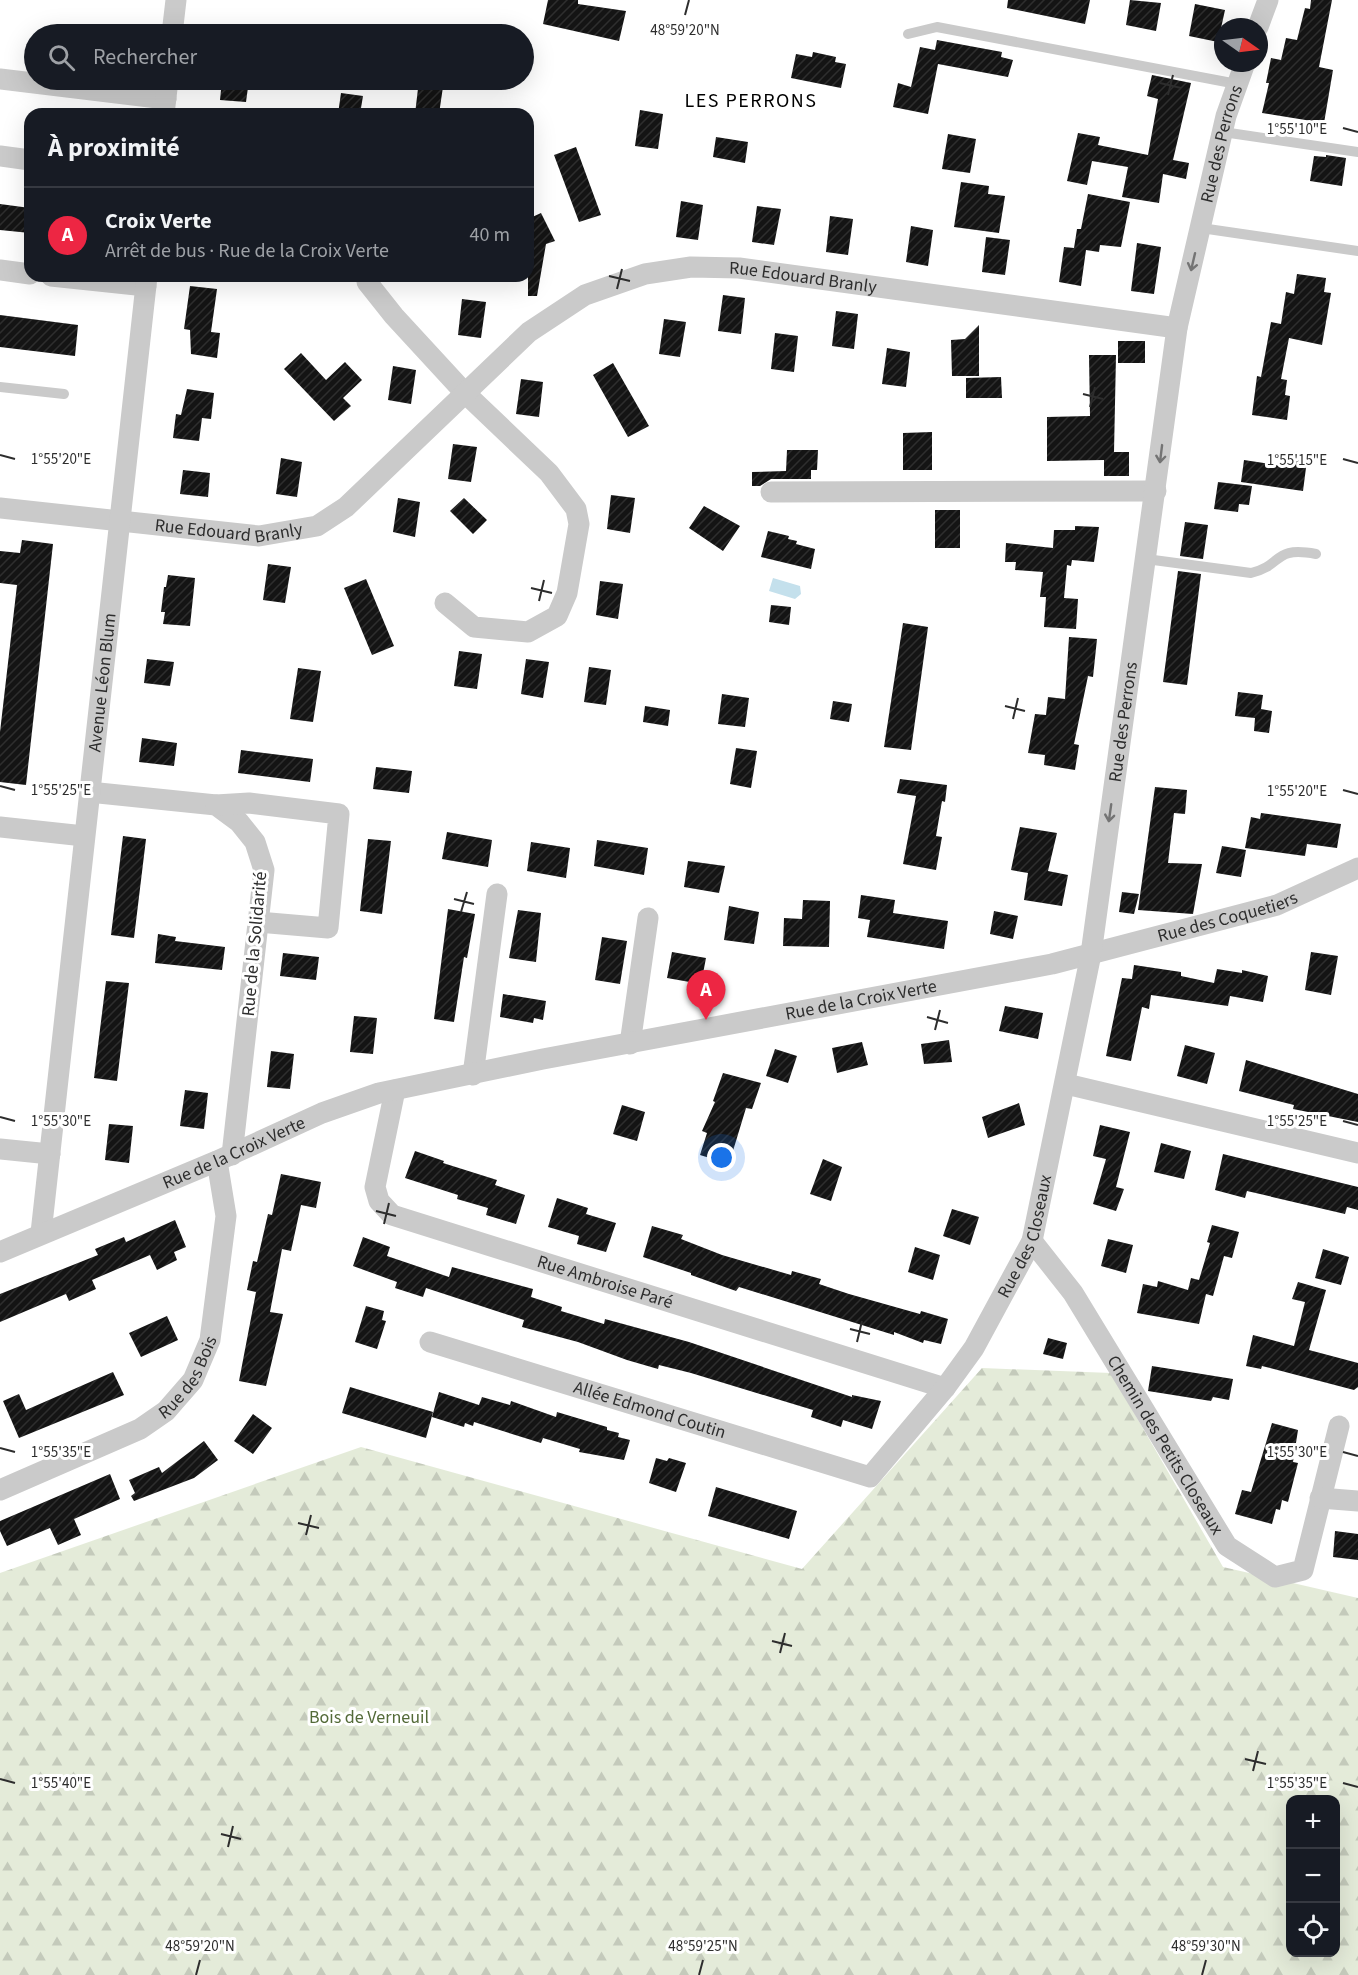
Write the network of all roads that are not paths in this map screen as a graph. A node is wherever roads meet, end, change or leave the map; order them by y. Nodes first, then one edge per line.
1 (176, 0) edge
2 (1268, 0) edge
3 (1261, 18) edge
4 (173, 24) edge
5 (908, 34) dead end
6 (1242, 72) edge
7 (0, 79) edge
8 (24, 82) edge
9 (1237, 84) junction
10 (96, 90) edge
11 (166, 98) edge
12 (1223, 132) junction
13 (1358, 152) edge
14 (0, 156) edge
15 (24, 158) edge
16 (1200, 228) junction
17 (1358, 251) edge
18 (0, 270) edge
19 (24, 273) edge
20 (146, 282) edge
21 (367, 282) edge
22 (1177, 328) junction
23 (0, 387) edge
24 (464, 392) junction
25 (64, 394) dead end
26 (1156, 491) junction
27 (771, 492) dead end
28 (0, 508) edge
29 (119, 522) junction
30 (1317, 554) dead end
31 (1146, 559) junction
32 (445, 603) dead end
33 (89, 792) junction
34 (216, 805) junction
35 (0, 827) edge
36 (84, 836) junction
37 (1358, 868) edge
38 (497, 894) dead end
39 (648, 918) dead end
40 (258, 922) junction
41 (1091, 954) junction
42 (630, 1044) junction
43 (473, 1075) junction
44 (1066, 1084) junction
45 (395, 1090) junction
46 (0, 1149) edge
47 (1358, 1153) edge
48 (50, 1154) junction
49 (224, 1158) junction
50 (41, 1233) junction
51 (1032, 1240) junction
52 (0, 1252) edge
53 (430, 1342) dead end
54 (945, 1388) junction
55 (1339, 1426) dead end
56 (870, 1477) joint
57 (0, 1490) edge
58 (1320, 1498) junction
59 (1358, 1501) edge

1 - 4 street
2 - 3 street
5 - 9 lane
6 - 9 street, Rue des Perrons
7 - 8 street
9 - 12 street, Rue des Perrons
10 - 11 street
12 - 13 lane
12 - 16 street, Rue des Perrons
14 - 15 street
16 - 17 lane, Rue des Perrons
16 -> 22 street, Rue des Perrons
18 - 19 street
20 - 29 street, Avenue Léon Blum
21 - 24 street
22 - 24 street, Rue Edouard Branly
22 -> 26 street, Rue des Perrons
23 - 25 lane
24 - 29 street, Rue Edouard Branly
24 - 32 street
26 - 27 street
26 - 31 street, Rue des Perrons
28 - 29 street, Rue Edouard Branly
29 - 33 street, Avenue Léon Blum
30 - 31 lane
31 -> 41 street, Rue des Perrons
33 - 34 street
33 - 36 street, Avenue Léon Blum
34 - 40 street, Rue de la Solidarité
34 - 40 street
35 - 36 street
36 - 48 street, Avenue Léon Blum
37 - 41 street, Rue des Coquetiers
38 - 43 street
39 - 42 street
40 - 49 street, Rue de la Solidarité
41 - 42 street, Rue de la Croix Verte
41 - 44 street, Rue des Closeaux
42 - 43 street, Rue de la Croix Verte
43 - 45 street, Rue de la Croix Verte
44 - 47 street
44 - 51 street, Rue des Closeaux
45 - 49 street, Rue de la Croix Verte
45 - 54 street, Rue Ambroise Paré
46 - 48 street
48 - 50 street, Avenue Léon Blum
49 - 50 street, Rue de la Croix Verte
49 - 57 street, Rue des Bois
50 - 52 street, Rue de la Croix Verte
51 - 54 street, Rue des Closeaux
51 - 58 street, Chemin des Petits Closeaux
53 - 56 street, Allée Edmond Coutin
54 - 56 street, Rue des Closeaux
55 - 58 street, Chemin des Petits Closeaux
58 - 59 street

